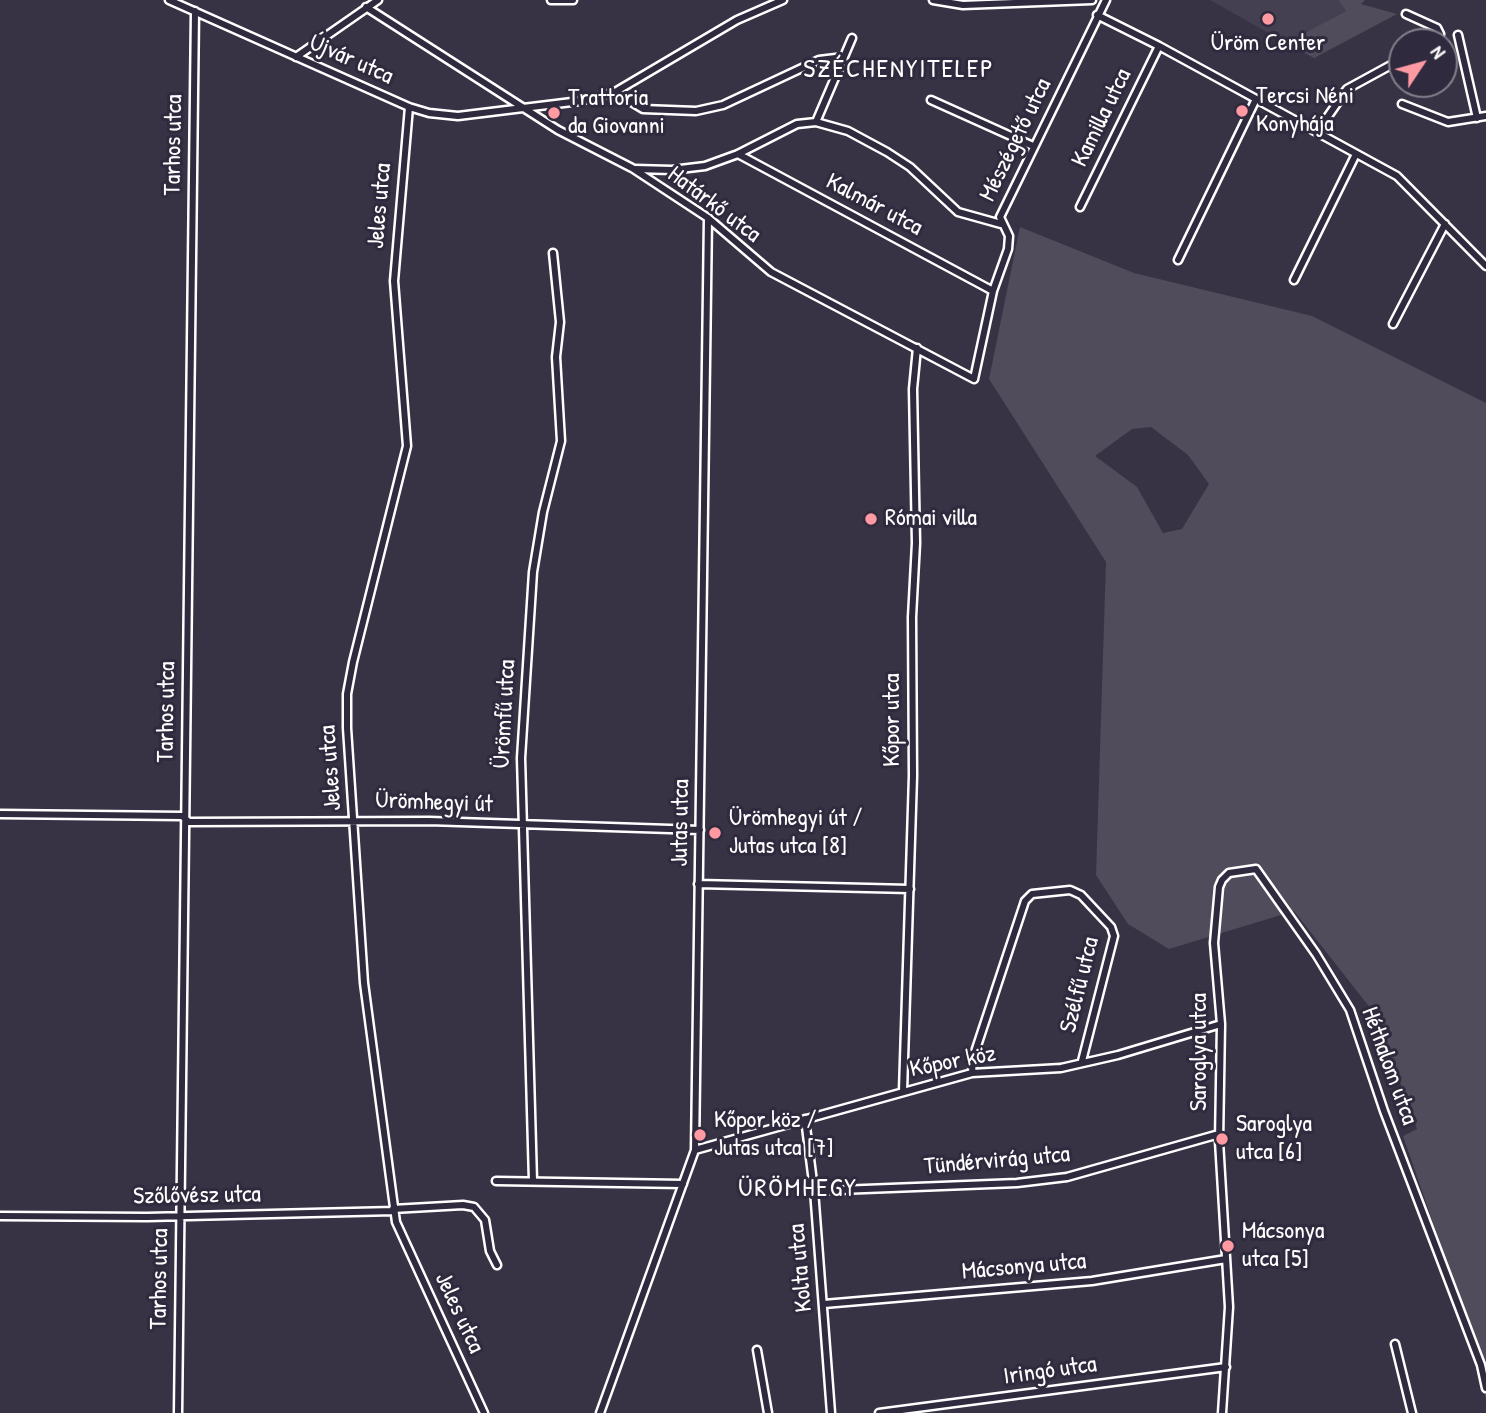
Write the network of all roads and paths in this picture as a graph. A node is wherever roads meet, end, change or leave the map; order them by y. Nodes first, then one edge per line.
1 (169, 0) edge
2 (378, 0) edge
3 (551, 0) edge
4 (573, 0) edge
5 (783, 0) edge
6 (933, 0) edge
7 (1094, 0) edge
8 (1105, 1) edge
9 (366, 7) junction
10 (195, 11) junction
11 (1406, 14) dead end
12 (1097, 15) junction
13 (1437, 28) edge
14 (1458, 35) dead end
15 (852, 38) dead end
16 (1159, 46) junction
17 (296, 57) junction
18 (844, 57) junction
19 (1388, 67) edge
20 (615, 92) junction
21 (1256, 99) junction
22 (931, 100) dead end
23 (1402, 104) dead end
24 (409, 107) junction
25 (525, 109) junction
26 (1486, 116) edge
27 (1477, 118) junction
28 (816, 122) junction
29 (1317, 132) junction
30 (1033, 146) junction
31 (738, 154) junction
32 (1355, 156) junction
33 (632, 169) junction
34 (1080, 207) dead end
35 (708, 218) junction
36 (1001, 224) junction
37 (1445, 224) junction
38 (553, 253) dead end
39 (1178, 260) dead end
40 (1486, 266) edge
41 (1294, 280) dead end
42 (993, 291) junction
43 (1393, 324) dead end
44 (917, 348) junction
45 (974, 379) joint
46 (0, 814) edge
47 (186, 819) junction
48 (353, 820) junction
49 (520, 825) junction
50 (700, 830) junction
51 (698, 884) junction
52 (910, 889) junction
53 (1214, 943) joint
54 (1221, 1024) junction
55 (1082, 1060) junction
56 (972, 1073) junction
57 (903, 1091) junction
58 (805, 1119) junction
59 (1219, 1133) junction
60 (695, 1150) junction
61 (496, 1181) dead end
62 (533, 1181) junction
63 (683, 1184) junction
64 (814, 1191) junction
65 (393, 1210) junction
66 (0, 1216) edge
67 (180, 1216) junction
68 (1226, 1259) junction
69 (497, 1265) dead end
70 (824, 1304) junction
71 (1395, 1344) dead end
72 (757, 1350) dead end
73 (1226, 1367) junction
74 (1486, 1388) edge
75 (905, 1411) edge
76 (178, 1413) edge
77 (484, 1413) edge
78 (600, 1413) edge
79 (768, 1413) edge
80 (831, 1413) edge
81 (879, 1413) edge
82 (1222, 1413) edge
83 (1412, 1413) edge

1 - 10 street, Újvár utca
2 - 9 street
3 - 4 street
5 - 20 street, Újvár utca
6 - 7 street
7 - 8 street
8 - 12 street, Mészégető utca
9 - 17 street
9 - 25 street, Határkő utca
10 - 17 street, Újvár utca
10 - 47 street, Tarhos utca
11 - 13 street
12 - 16 street
12 - 30 street, Mészégető utca
14 - 27 street
15 - 18 street
16 - 21 street
16 - 34 street, Kamilla utca
17 - 24 street, Újvár utca
18 - 20 street
18 - 28 street
19 - 29 street
20 - 25 street, Újvár utca
21 - 29 street
21 - 39 street
22 - 30 street
23 - 27 street
24 - 25 street, Újvár utca
24 - 48 street, Jeles utca
25 - 33 street, Határkő utca
26 - 27 street
28 - 31 street
28 - 36 street
29 - 32 street
30 - 36 street, Mészégető utca
31 - 33 street
31 - 42 street, Kalmár utca
32 - 37 street
32 - 41 street
33 - 35 street, Határkő utca
35 - 44 street, Határkő utca
35 - 50 street, Jutas utca
36 - 42 street, Mészégető utca
37 - 40 street
37 - 43 street
38 - 49 street, Ürömfű utca
42 - 45 street, Mészégető utca
44 - 45 street, Határkő utca
44 - 52 street, Kőpor utca
46 - 47 street, Ürömhegyi út
47 - 48 street, Ürömhegyi út
47 - 67 street, Tarhos utca
48 - 49 street, Ürömhegyi út
48 - 65 street, Jeles utca
49 - 50 street, Ürömhegyi út
49 - 62 street, Ürömfű utca
50 - 51 street, Jutas utca
51 - 52 street
51 - 60 street, Jutas utca
52 - 57 street, Kőpor utca
53 - 54 street, Saroglya utca
53 - 74 street, Héthalom utca
54 - 55 street, Kőpor köz
54 - 59 street, Saroglya utca
55 - 56 street, Kőpor köz
55 - 56 street, Szélfű utca
56 - 57 street, Kőpor köz
57 - 58 street, Kőpor köz
58 - 60 street, Kőpor köz
58 - 64 street, Kolta utca
59 - 64 street, Tündérvirág utca
59 - 68 street, Saroglya utca
60 - 63 street, Jutas utca
61 - 62 street
62 - 63 street
63 - 78 street, Jutas utca
64 - 70 street, Kolta utca
65 - 67 street, Szőlővész utca
65 - 69 street, Szőlővész utca
65 - 77 street, Jeles utca
66 - 67 street, Szőlővész utca
67 - 76 street, Tarhos utca
68 - 70 street, Mácsonya utca
68 - 73 street, Saroglya utca
70 - 80 street, Kolta utca
71 - 83 street
72 - 79 street
73 - 75 street, Iringó utca
73 - 82 street, Saroglya utca
75 - 81 street, Iringó utca

